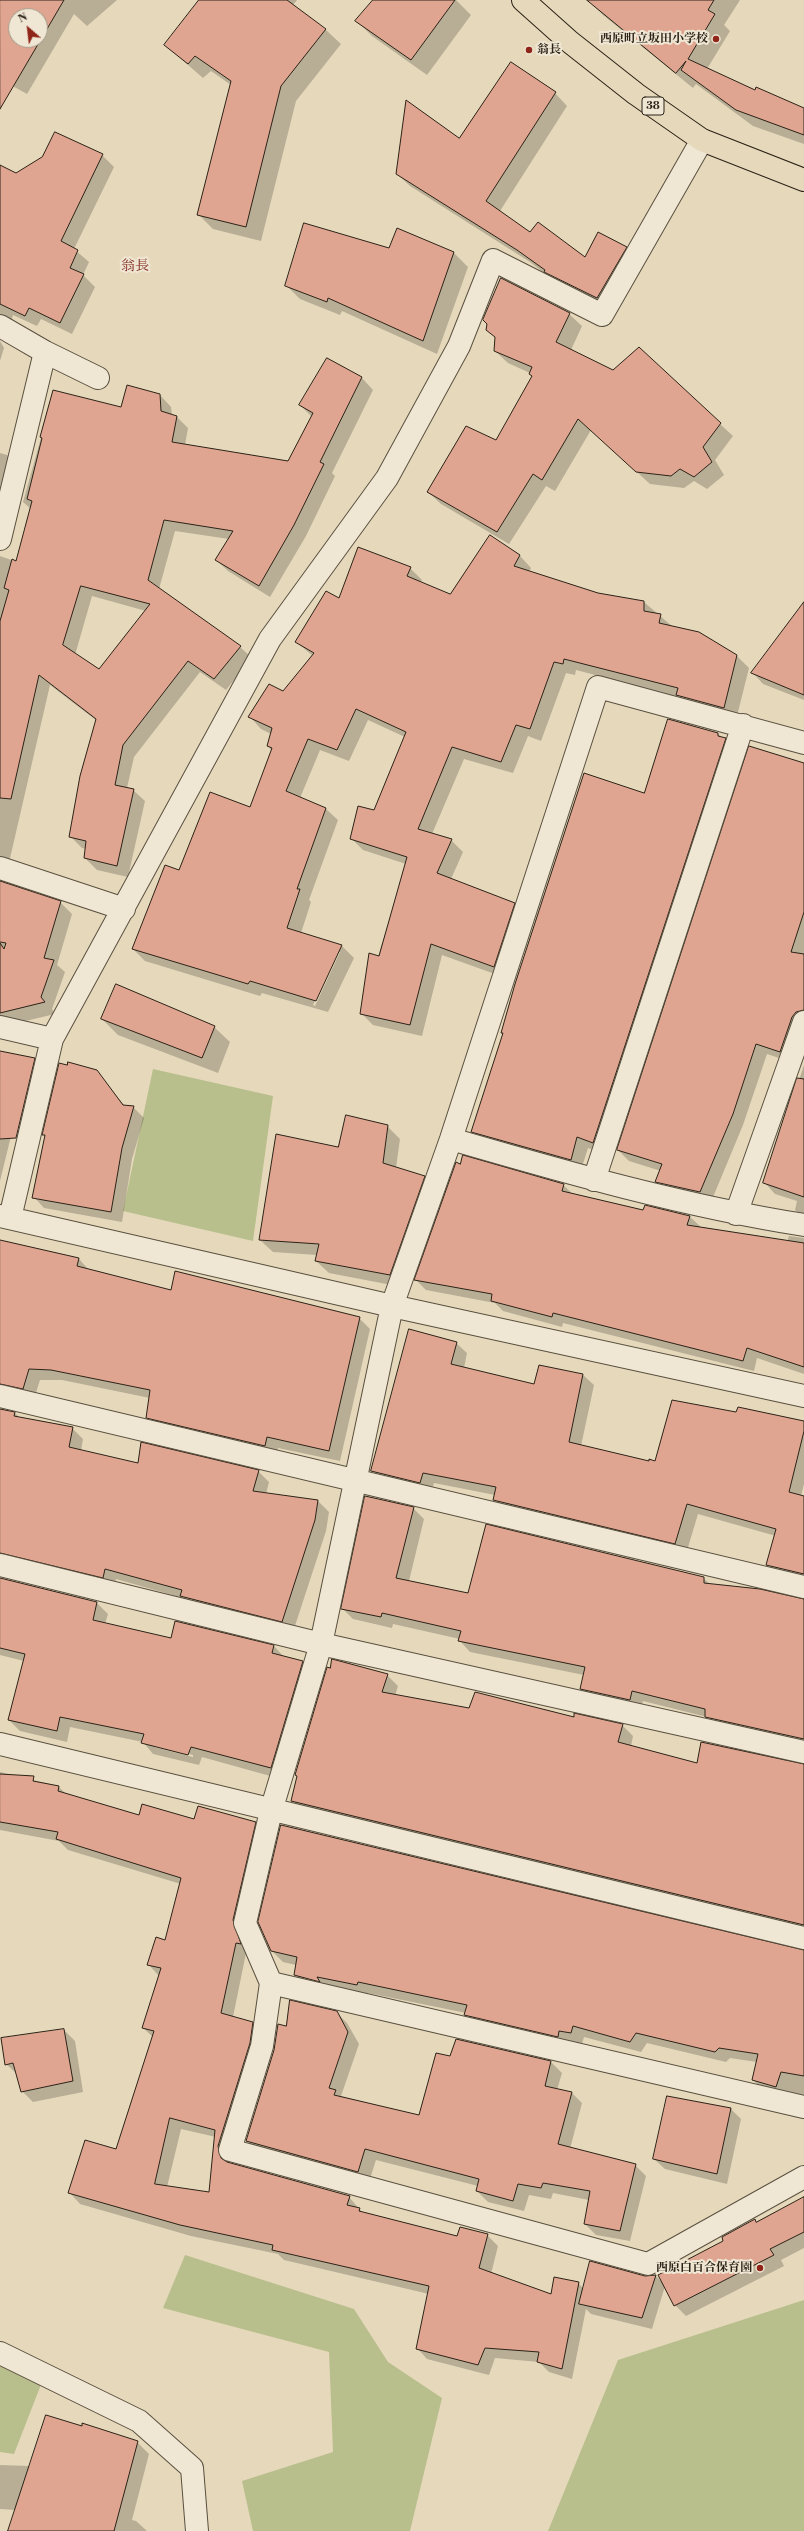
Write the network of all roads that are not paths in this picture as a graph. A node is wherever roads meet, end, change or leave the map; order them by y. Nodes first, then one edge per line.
1 (523, 0) edge
2 (702, 140) junction
3 (804, 180) edge
4 (0, 326) edge
5 (45, 352) junction
6 (98, 378) dead end
7 (0, 539) edge
8 (743, 725) junction
9 (804, 743) edge
10 (0, 868) edge
11 (124, 909) junction
12 (804, 1022) edge
13 (0, 1027) edge
14 (52, 1039) junction
15 (451, 1139) junction
16 (594, 1180) junction
17 (736, 1214) junction
18 (5, 1217) edge
19 (804, 1225) edge
20 (392, 1306) junction
21 (0, 1396) edge
22 (804, 1396) edge
23 (355, 1479) junction
24 (0, 1565) edge
25 (804, 1588) edge
26 (321, 1644) junction
27 (0, 1744) edge
28 (804, 1752) edge
29 (271, 1811) junction
30 (804, 1938) edge
31 (271, 1983) junction
32 (804, 2107) edge
33 (804, 2177) edge
34 (0, 2353) edge
35 (197, 2531) edge

1 - 2 main road, 38
2 - 3 main road, 38
2 - 11 street
4 - 5 street
5 - 6 street
5 - 7 street
8 - 9 street
8 - 15 street
8 - 16 street
10 - 11 street
11 - 14 street
12 - 17 street
13 - 14 street
14 - 18 street
15 - 16 street
15 - 20 street
16 - 17 street
17 - 19 street
18 - 20 street
20 - 22 street
20 - 23 street
21 - 23 street
23 - 25 street
23 - 26 street
24 - 26 street
26 - 28 street
26 - 29 street
27 - 29 street
29 - 30 street
29 - 31 street
31 - 32 street
31 - 33 street
34 - 35 street

